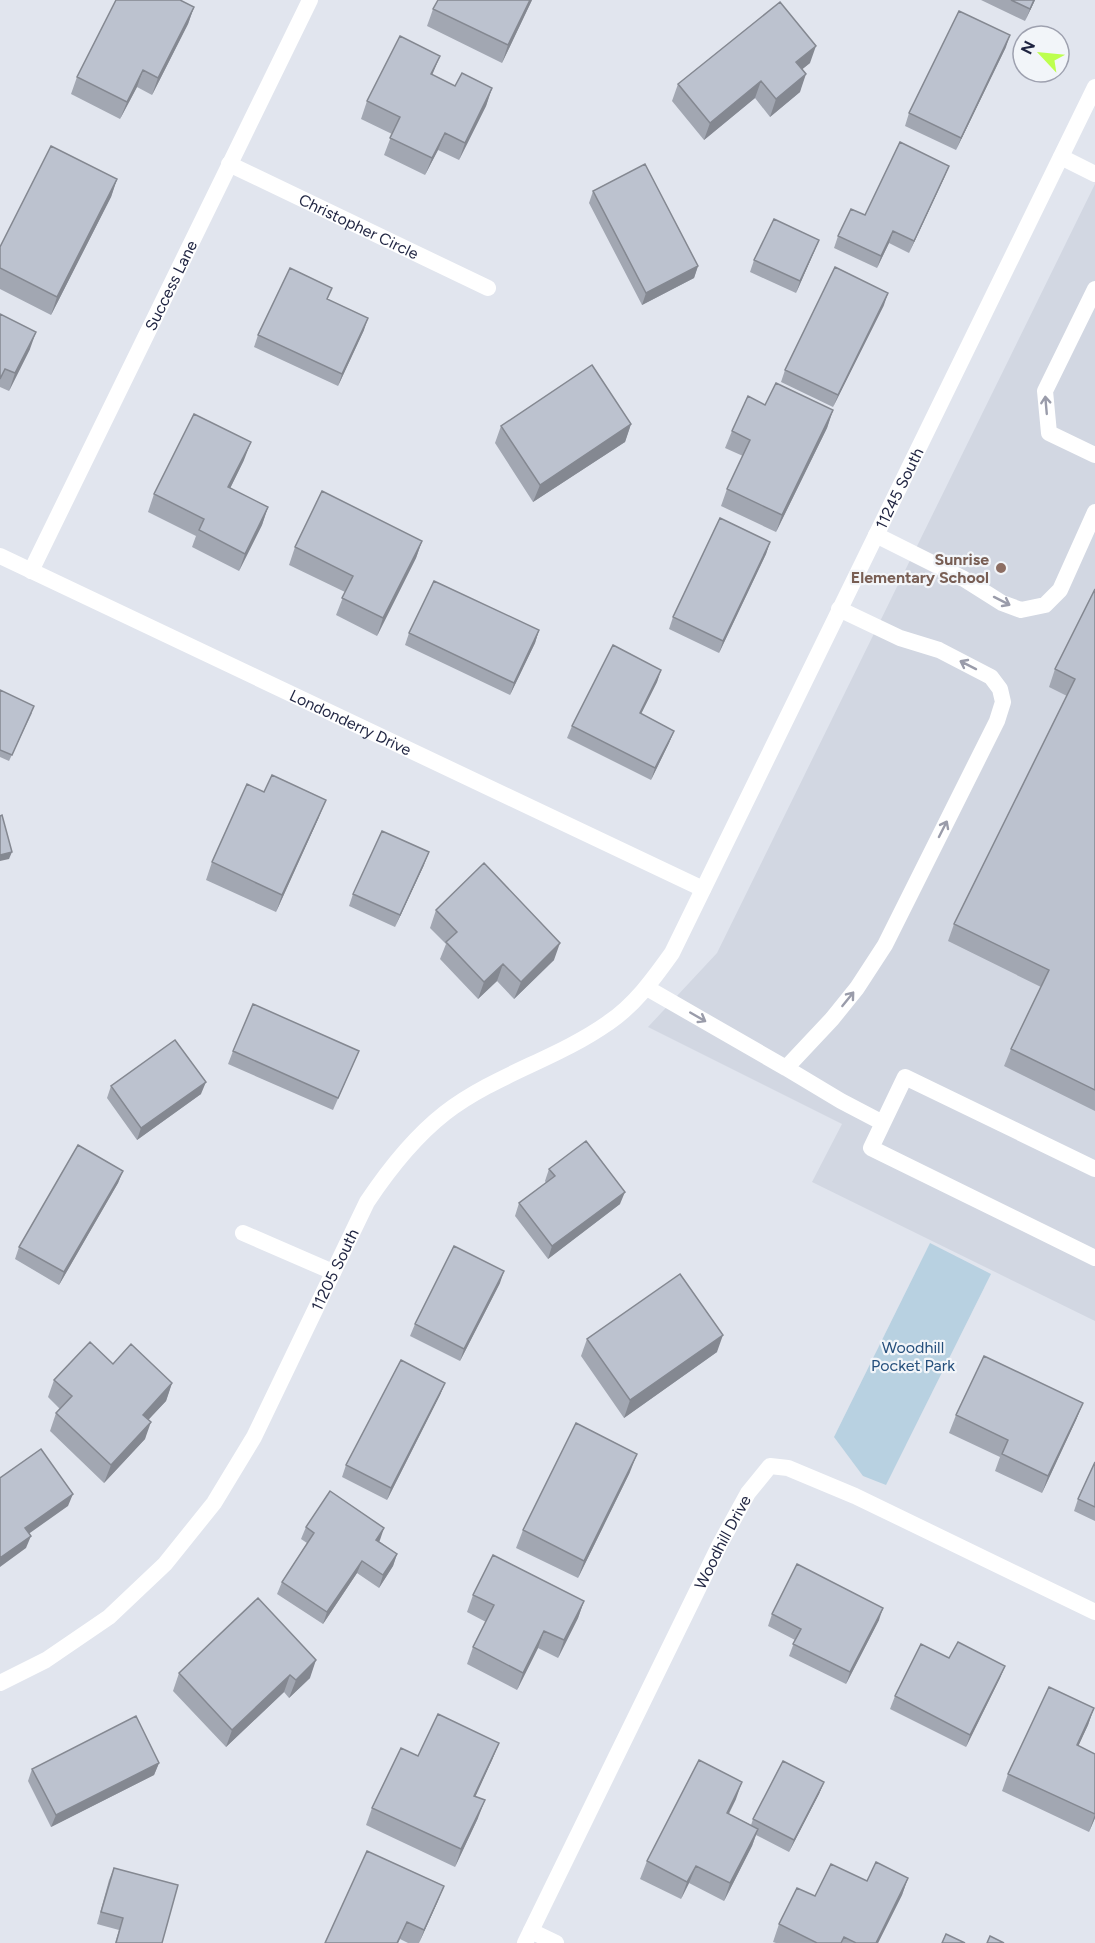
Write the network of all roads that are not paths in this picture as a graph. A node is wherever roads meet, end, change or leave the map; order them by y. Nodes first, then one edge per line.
1 (310, 0) edge
2 (1095, 87) edge
3 (1061, 157) junction
4 (229, 164) junction
5 (1095, 174) edge
6 (488, 288) dead end
7 (1095, 289) edge
8 (1095, 455) edge
9 (1095, 512) edge
10 (876, 535) junction
11 (0, 556) edge
12 (31, 571) junction
13 (840, 609) junction
14 (703, 889) junction
15 (647, 988) junction
16 (786, 1068) junction
17 (884, 1122) junction
18 (1095, 1169) edge
19 (243, 1233) dead end
20 (1095, 1258) edge
21 (333, 1272) junction
22 (1095, 1612) edge
23 (0, 1683) edge
24 (528, 1937) edge
25 (556, 1943) edge

1 - 4 street, Success Lane
2 - 3 street, 11245 South
3 - 5 street
3 - 10 street, 11245 South
4 - 6 street, Christopher Circle
4 - 12 street, Success Lane
8 -> 7 street
10 -> 9 street
10 - 13 street, 11245 South
11 - 12 street, Londonderry Drive
12 - 14 street, Londonderry Drive
13 - 14 street, 11245 South
16 -> 13 street
14 - 15 street, 11205 South
15 -> 16 street
15 - 21 street, 11205 South
16 - 17 street
17 - 18 street
17 - 20 street
19 - 21 street
21 - 23 street, 11205 South
22 - 24 street, Woodhill Drive
24 - 25 street

